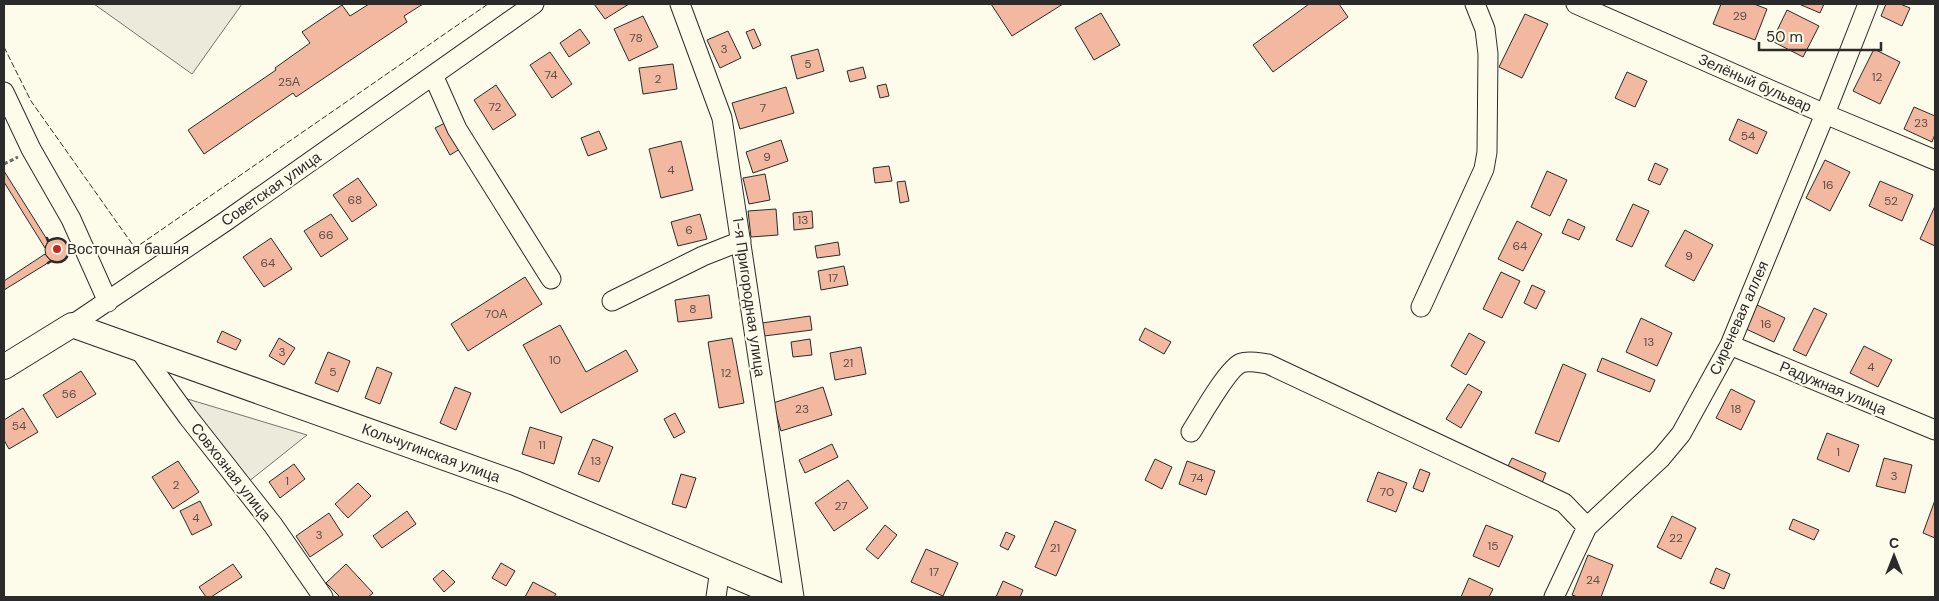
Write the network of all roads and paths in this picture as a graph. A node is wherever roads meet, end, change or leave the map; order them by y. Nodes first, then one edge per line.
1 (534, 4) edge
2 (680, 4) edge
3 (1475, 4) edge
4 (1576, 4) edge
5 (1868, 4) edge
6 (433, 75) junction
7 (4, 92) edge
8 (1825, 114) junction
9 (1935, 160) edge
10 (741, 241) junction
11 (551, 279) dead end
12 (612, 301) dead end
13 (108, 302) junction
14 (1421, 307) dead end
15 (72, 325) junction
16 (1730, 345) junction
17 (138, 348) junction
18 (4, 367) edge
19 (1935, 430) edge
20 (1191, 432) dead end
21 (1587, 527) junction
22 (720, 569) junction
23 (323, 597) edge
24 (716, 597) edge
25 (784, 597) edge
26 (794, 597) edge
27 (1554, 597) edge

1 - 6 street, Советская улица
2 - 10 street, 1-я Пригородная улица
3 - 14 street
4 - 8 street, Зелёный бульвар
5 - 8 street, Сиреневая аллея
6 - 11 street
6 - 13 street, Советская улица
7 - 13 street
8 - 9 street, Зелёный бульвар
8 - 16 street, Сиреневая аллея
10 - 12 street
10 - 26 street, 1-я Пригородная улица
13 - 15 street, Советская улица
15 - 17 main road, Кольчугинская улица
15 - 18 main road, Советская улица
16 - 19 street, Радужная улица
16 - 21 street, Сиреневая аллея
17 - 22 main road, Кольчугинская улица
17 - 23 street, Совхозная улица
20 - 21 street
21 - 27 street, Сиреневая аллея
22 - 24 street
22 - 25 main road, Кольчугинская улица

